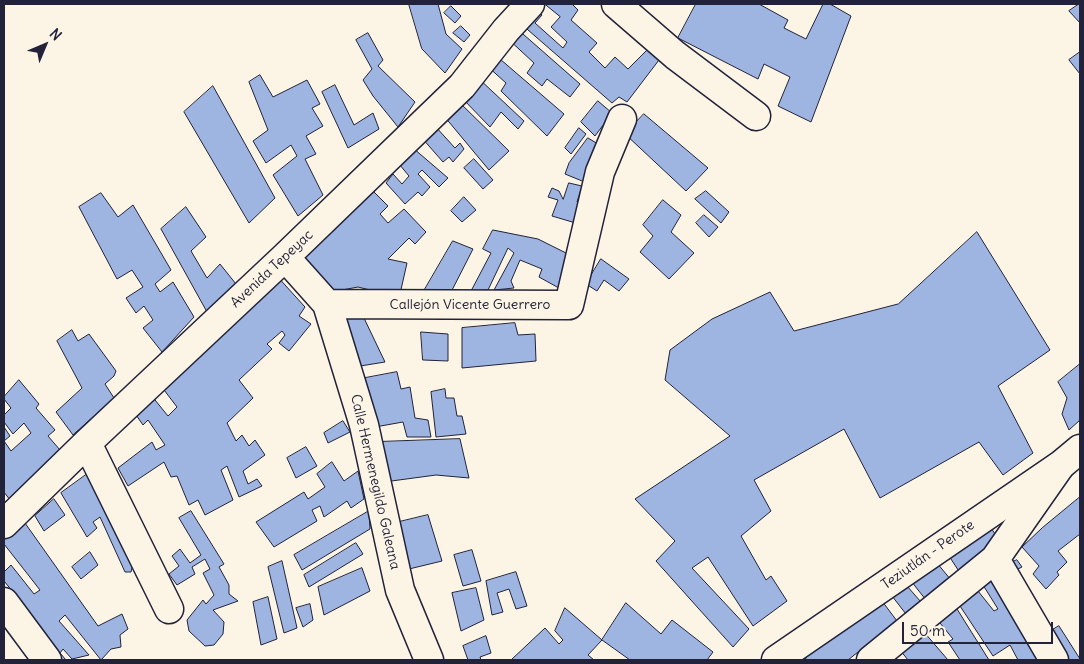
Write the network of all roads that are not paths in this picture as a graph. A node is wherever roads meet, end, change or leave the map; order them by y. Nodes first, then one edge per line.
1 (530, 4) edge
2 (616, 4) edge
3 (756, 116) dead end
4 (622, 119) dead end
5 (285, 257) junction
6 (327, 304) junction
7 (87, 443) junction
8 (1071, 456) edge
9 (4, 524) edge
10 (995, 559) junction
11 (4, 602) edge
12 (168, 609) dead end
13 (48, 660) edge
14 (429, 660) edge
15 (776, 660) edge
16 (871, 660) edge
17 (1054, 660) edge

1 - 5 street, Avenida Tepeyac
2 - 3 street
4 - 6 street, Callejón Vicente Guerrero
5 - 6 street, Calle Hermenegildo Galeana
5 - 7 street, Avenida Tepeyac
6 - 14 street, Calle Hermenegildo Galeana
7 - 9 street, Avenida Tepeyac
7 - 12 street
8 - 10 street
8 - 15 street, Teziutlán - Perote
10 - 16 street
10 - 17 street
11 - 13 street

